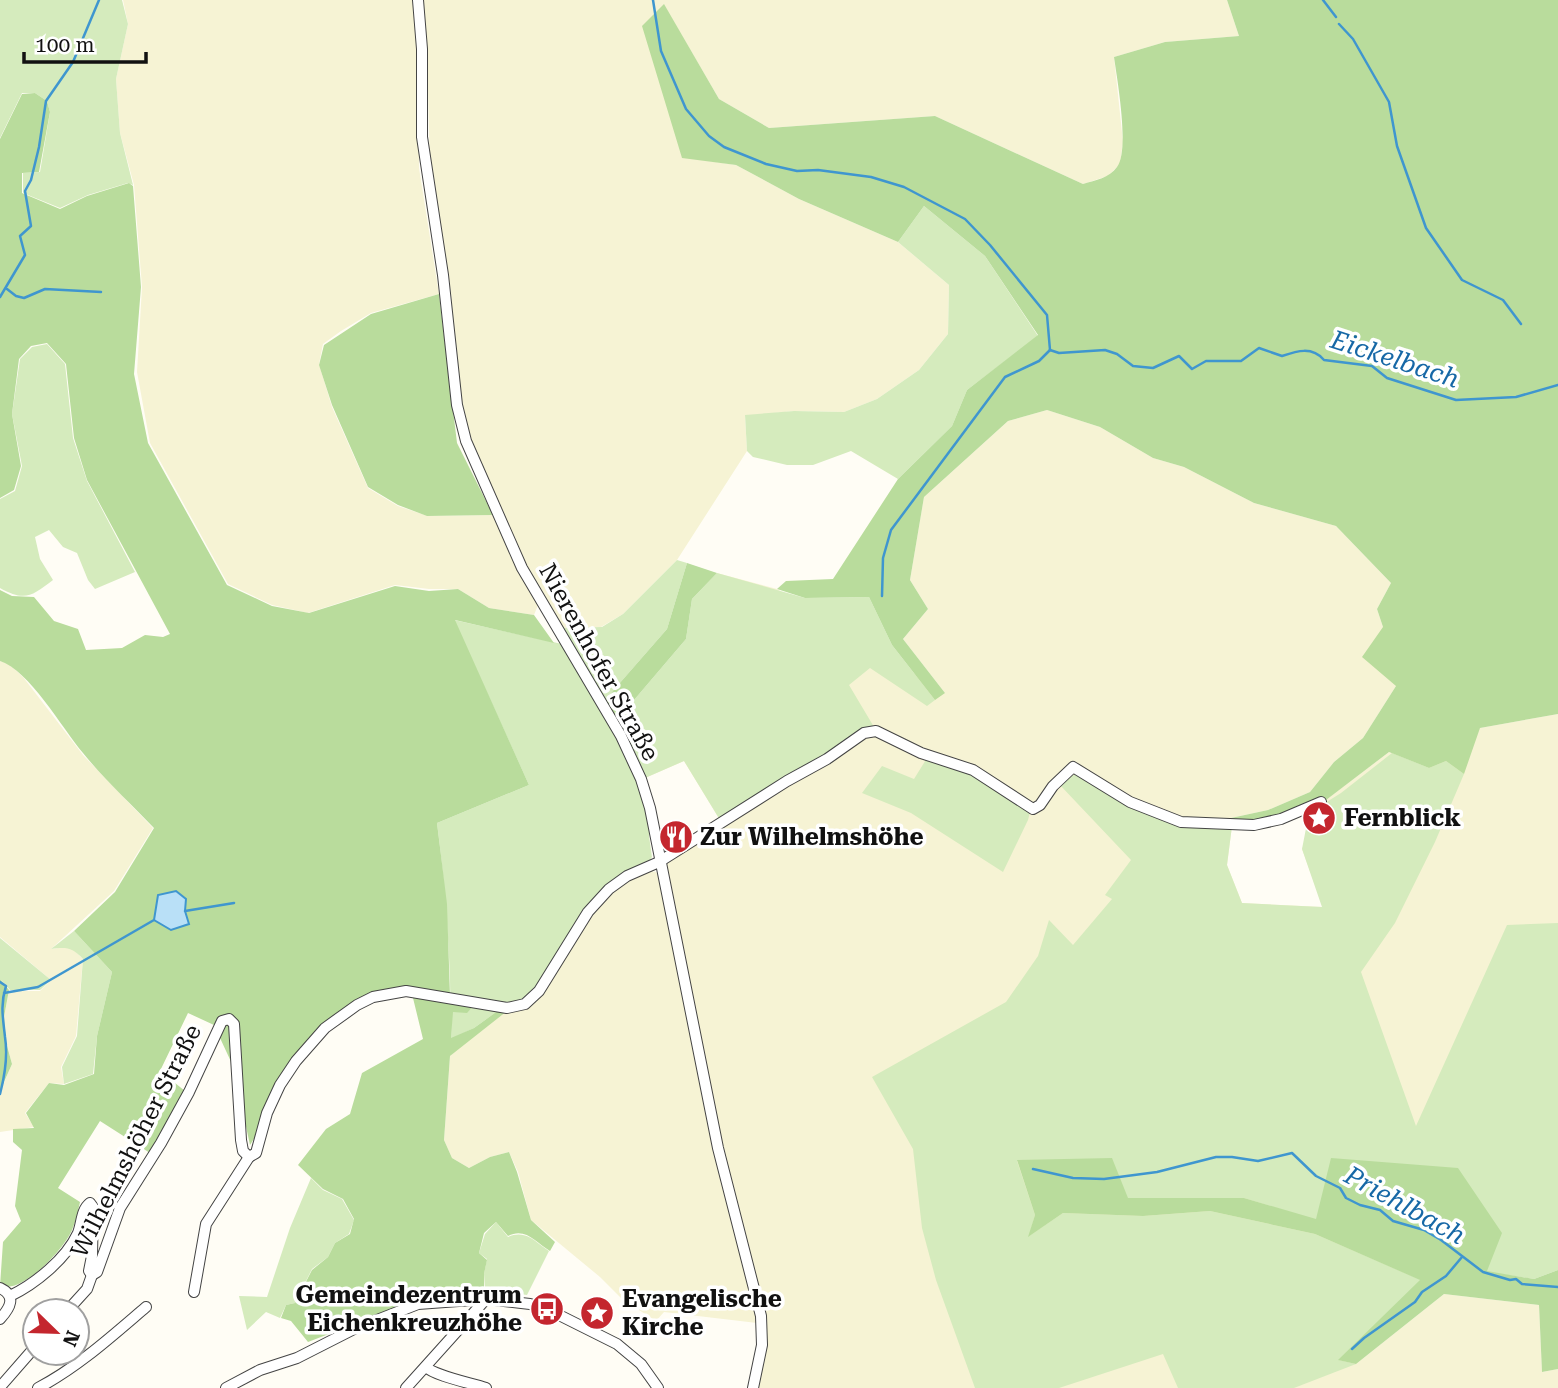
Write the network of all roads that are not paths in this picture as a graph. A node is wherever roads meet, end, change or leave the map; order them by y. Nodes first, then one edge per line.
1 (418, 0) edge
2 (1321, 802) dead end
3 (659, 862) junction
4 (249, 1157) junction
5 (92, 1275) junction
6 (0, 1288) edge
7 (194, 1292) dead end
8 (80, 1297) edge
9 (486, 1299) junction
10 (10, 1301) junction
11 (146, 1307) dead end
12 (0, 1319) edge
13 (21, 1363) edge
14 (426, 1367) junction
15 (0, 1387) edge
16 (38, 1388) edge
17 (226, 1388) edge
18 (406, 1388) edge
19 (486, 1388) edge
20 (658, 1388) edge
21 (752, 1388) edge

1 - 3 street, Nierenhofer Straße
2 - 3 street
3 - 4 street
3 - 21 street, Nierenhofer Straße
4 - 5 street, Wilhelmshöher Straße
4 - 7 street
5 - 8 street
5 - 10 street, Wilhelmshöher Straße
6 - 10 street
9 - 14 street
9 - 17 street
9 - 20 street
10 - 12 street
11 - 16 street
13 - 15 street
14 - 18 street
14 - 19 street

